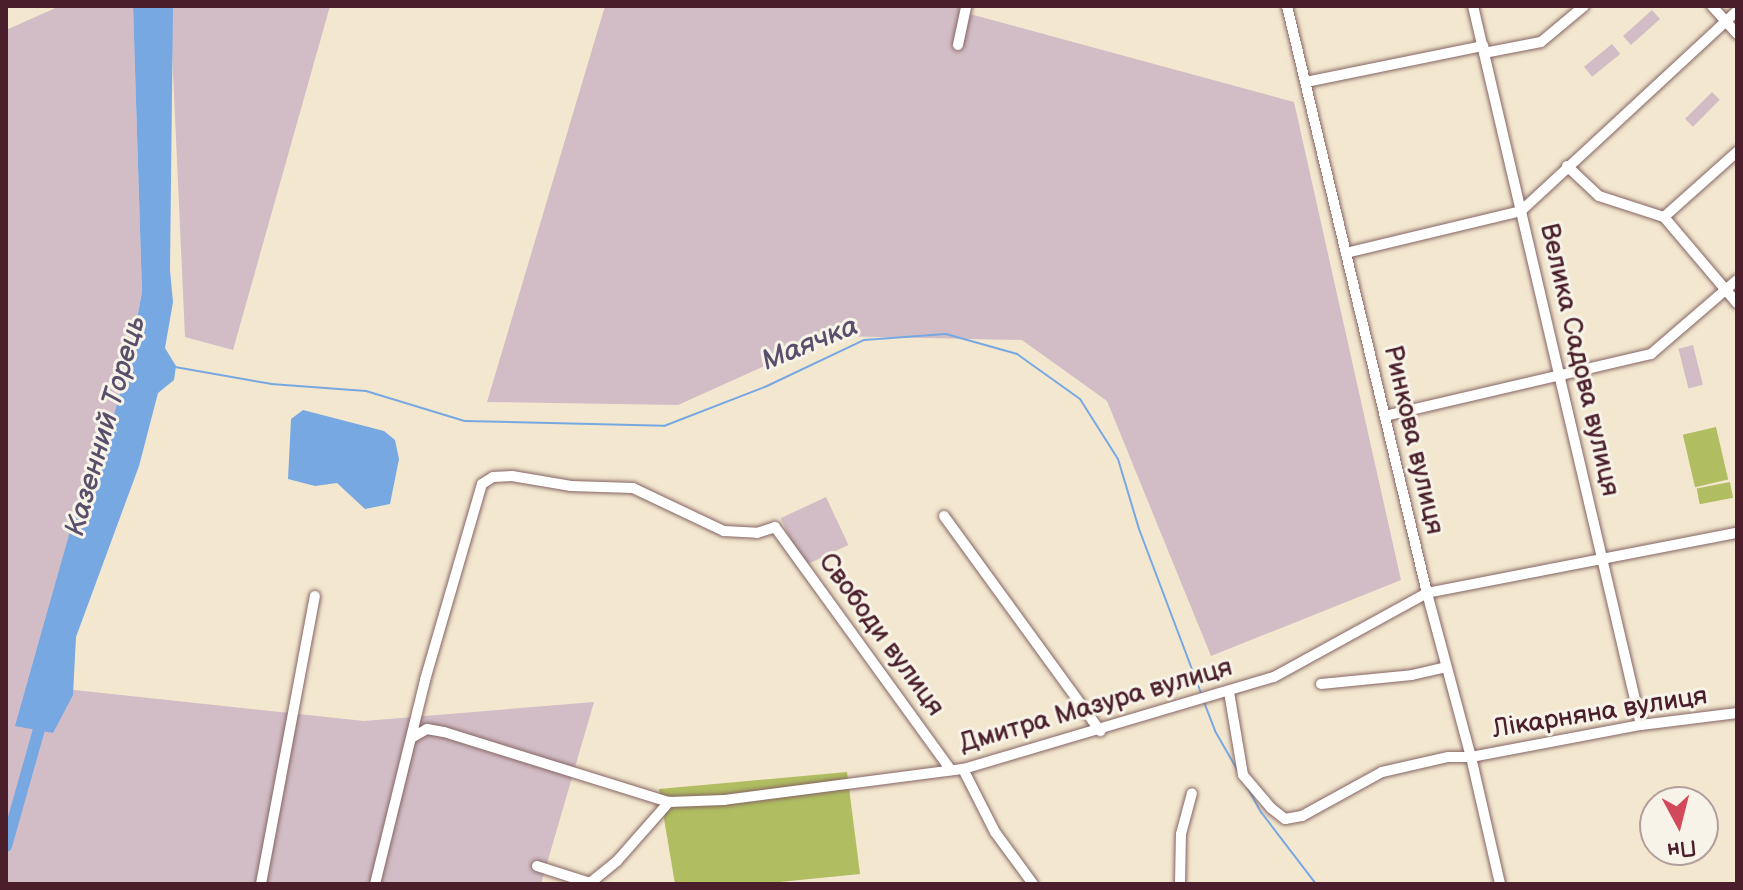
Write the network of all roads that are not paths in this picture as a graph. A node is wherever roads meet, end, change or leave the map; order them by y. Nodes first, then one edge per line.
1 (966, 6) edge
2 (1287, 6) edge
3 (1473, 6) edge
4 (1584, 6) edge
5 (1712, 6) edge
6 (1737, 11) edge
7 (1726, 22) junction
8 (1737, 34) edge
9 (958, 45) dead end
10 (1484, 50) junction
11 (1306, 82) junction
12 (1737, 152) edge
13 (1567, 166) junction
14 (1521, 211) junction
15 (1664, 217) junction
16 (1346, 253) junction
17 (1737, 280) edge
18 (1724, 291) junction
19 (1737, 303) edge
20 (1559, 374) junction
21 (1385, 416) junction
22 (944, 516) dead end
23 (1737, 533) edge
24 (1602, 558) junction
25 (1427, 593) junction
26 (315, 596) dead end
27 (1446, 667) junction
28 (1321, 684) dead end
29 (1225, 693) junction
30 (1737, 713) edge
31 (1641, 725) junction
32 (1100, 731) junction
33 (413, 737) junction
34 (1471, 757) junction
35 (963, 769) junction
36 (951, 770) junction
37 (1192, 793) dead end
38 (669, 802) junction
39 (537, 866) dead end
40 (261, 884) edge
41 (375, 884) edge
42 (589, 884) edge
43 (1033, 884) edge
44 (1180, 884) edge
45 (1500, 884) edge

1 - 9 street
2 - 11 street, Ринкова вулиця
3 - 10 street, Велика Садова вулиця
4 - 10 street
5 - 7 street
6 - 7 street
7 - 8 street
7 - 13 street
10 - 11 street
10 - 14 street, Велика Садова вулиця
11 - 16 street, Ринкова вулиця
12 - 15 street
13 - 14 street
13 - 15 street
14 - 16 street
14 - 20 street, Велика Садова вулиця
15 - 18 street
16 - 21 street, Ринкова вулиця
17 - 18 street
18 - 19 street
18 - 20 street
20 - 21 street
20 - 24 street, Велика Садова вулиця
21 - 25 street, Ринкова вулиця
22 - 32 street
23 - 24 street, Дмитра Мазура вулиця
24 - 25 street, Дмитра Мазура вулиця
24 - 31 street, Велика Садова вулиця
25 - 27 street, Ринкова вулиця
25 - 29 street, Дмитра Мазура вулиця
26 - 40 street
27 - 28 street
27 - 34 street, Ринкова вулиця
29 - 32 street, Дмитра Мазура вулиця
29 - 34 street, Лікарняна вулиця
30 - 31 street, Лікарняна вулиця
31 - 34 street, Лікарняна вулиця
32 - 35 street, Дмитра Мазура вулиця
33 - 36 street, Свободи вулиця
33 - 38 street, Дмитра Мазура вулиця
33 - 41 street
34 - 45 street, Ринкова вулиця
35 - 36 street, Дмитра Мазура вулиця
35 - 43 street
36 - 38 street, Дмитра Мазура вулиця
37 - 44 street
38 - 42 street
39 - 42 street

